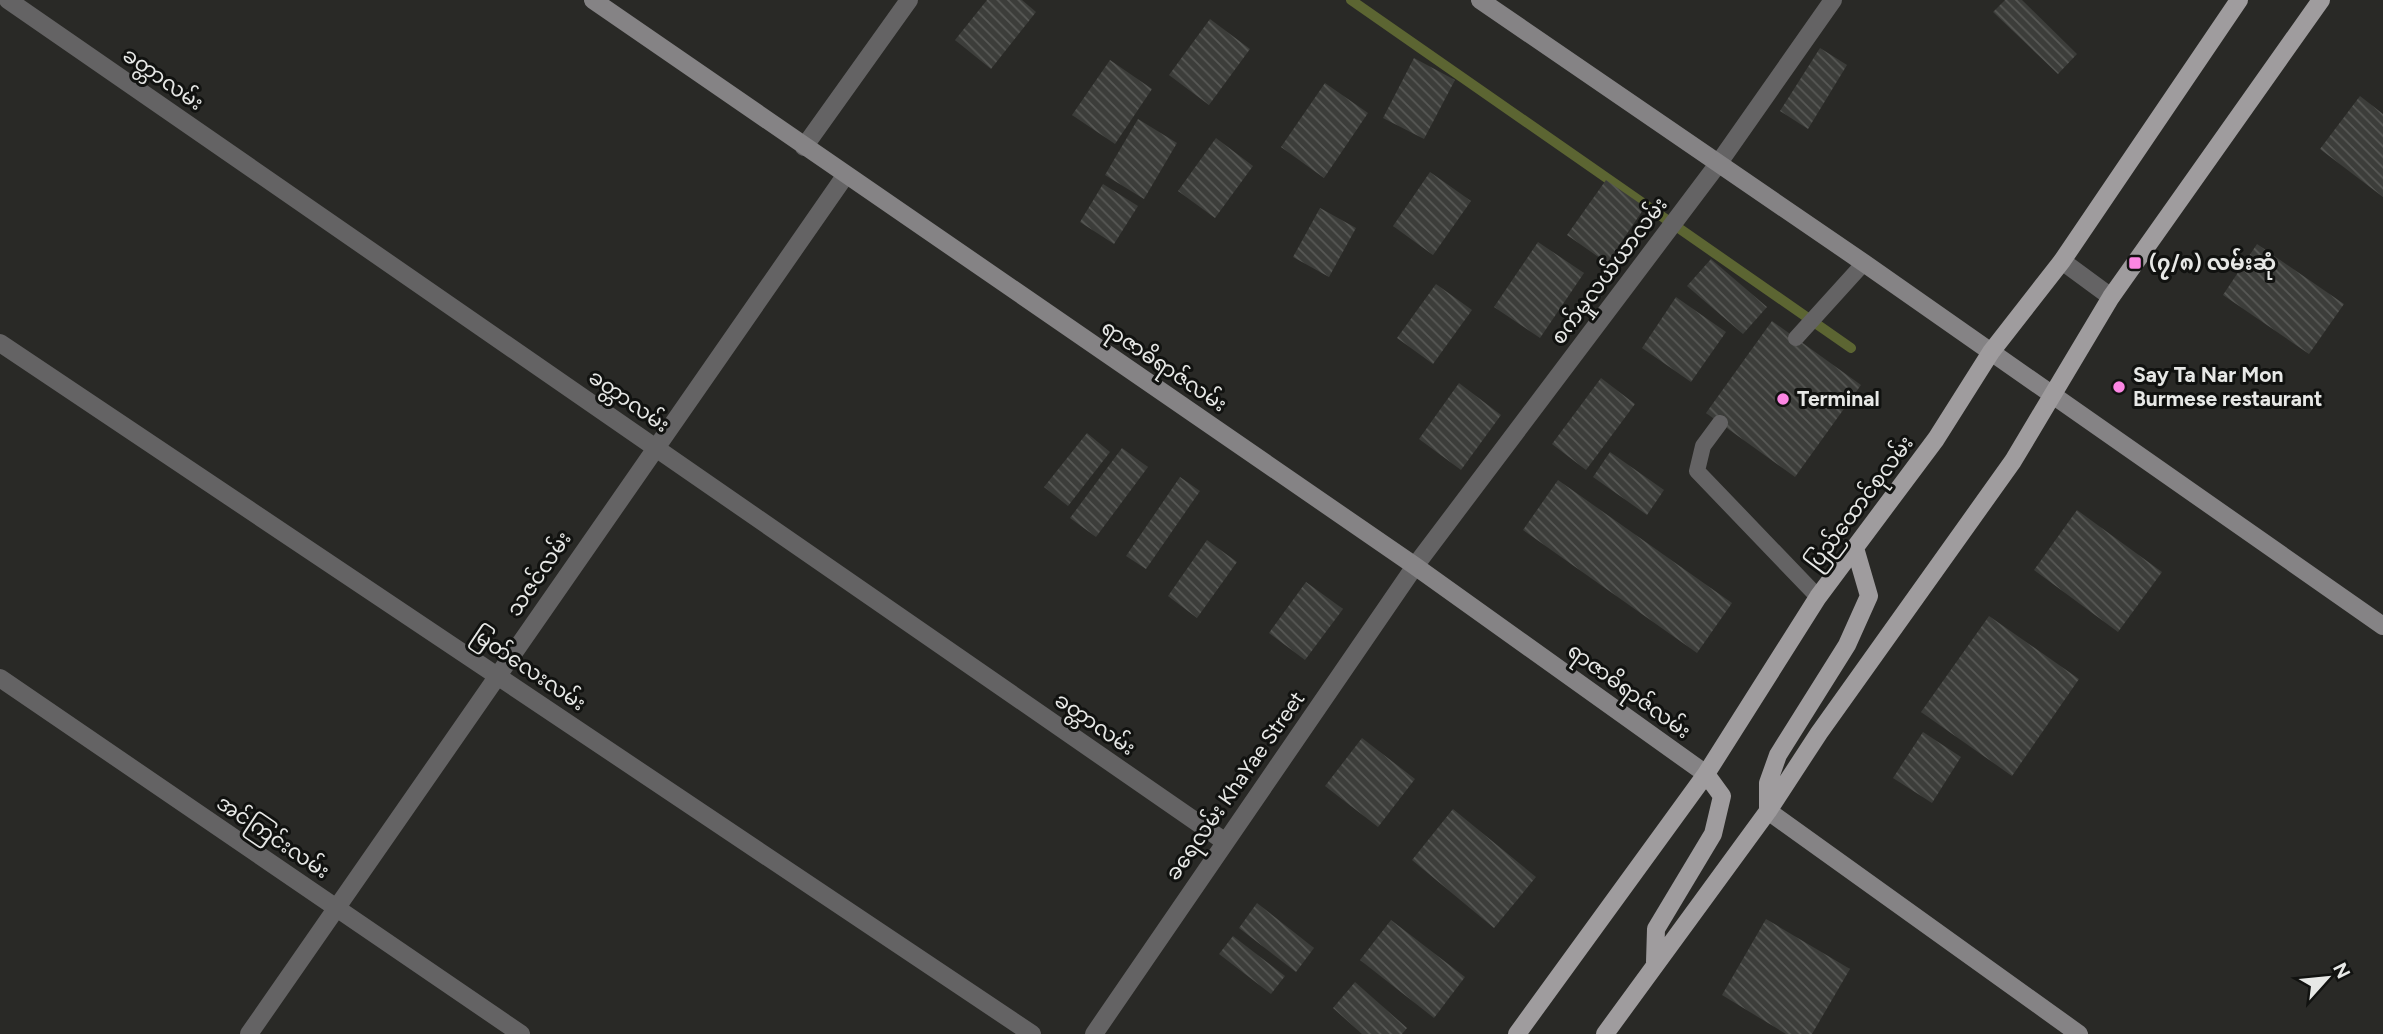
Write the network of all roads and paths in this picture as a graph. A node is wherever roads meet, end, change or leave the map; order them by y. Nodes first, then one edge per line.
1 (8, 0) edge
2 (593, 0) edge
3 (909, 0) edge
4 (1480, 0) edge
5 (1833, 0) edge
6 (2239, 0) edge
7 (2321, 0) edge
8 (804, 147) junction
9 (1718, 164) junction
10 (845, 176) junction
11 (2062, 261) junction
12 (1864, 263) junction
13 (2112, 297) junction
14 (1796, 338) dead end
15 (0, 343) edge
16 (1991, 352) junction
17 (2054, 397) junction
18 (1720, 424) dead end
19 (654, 446) junction
20 (1855, 548) junction
21 (1415, 566) junction
22 (1818, 597) junction
23 (2383, 626) edge
24 (498, 675) junction
25 (0, 678) edge
26 (1706, 774) junction
27 (1768, 811) junction
28 (1224, 841) junction
29 (336, 908) junction
30 (1655, 962) junction
31 (249, 1034) edge
32 (521, 1034) edge
33 (1032, 1034) edge
34 (1094, 1034) edge
35 (1517, 1034) edge
36 (1605, 1034) edge
37 (2079, 1034) edge

1 - 19 street, ခတ္တာလမ်း
2 - 8 street, ရာဇာဓိရာဇ်လမ်း
3 - 8 street
4 - 9 street
5 - 9 street, စက်မှုလယ်ယာလမ်း
6 - 11 main road, ပြည်ထောင်စုလမ်း
7 - 13 main road
8 - 10 street, ရာဇာဓိရာဇ်လမ်း
9 - 12 street
9 - 21 street, စက်မှုလယ်ယာလမ်း
10 - 19 street, သဇင်လမ်း
10 - 21 street, ရာဇာဓိရာဇ်လမ်း
11 - 13 street
11 - 16 main road, ပြည်ထောင်စုလမ်း
12 - 14 lane
12 - 16 street
13 - 17 main road
15 - 24 street, မြတ်လေးလမ်း
16 - 17 street
16 - 20 main road, ပြည်ထောင်စုလမ်း
17 - 23 street
17 - 27 main road
18 - 22 lane
19 - 24 street, သဇင်လမ်း
19 - 28 street, ခတ္တာလမ်း
20 - 22 main road, ပြည်ထောင်စုလမ်း
20 - 27 main road
21 - 26 street, ရာဇာဓိရာဇ်လမ်း
21 - 28 street, ခရေလမ်း KhaYae Street
22 - 26 main road, ပြည်ထောင်စုလမ်း
24 - 29 street, သဇင်လမ်း
24 - 33 street, မြတ်လေးလမ်း
25 - 29 street, အင်ကြင်းလမ်း
26 - 30 main road
26 - 35 main road, ပြည်ထောင်စုလမ်း
27 - 30 main road
27 - 37 street
28 - 34 street, ခရေလမ်း KhaYae Street
29 - 31 street, သဇင်လမ်း
29 - 32 street, အင်ကြင်းလမ်း
30 - 36 main road

